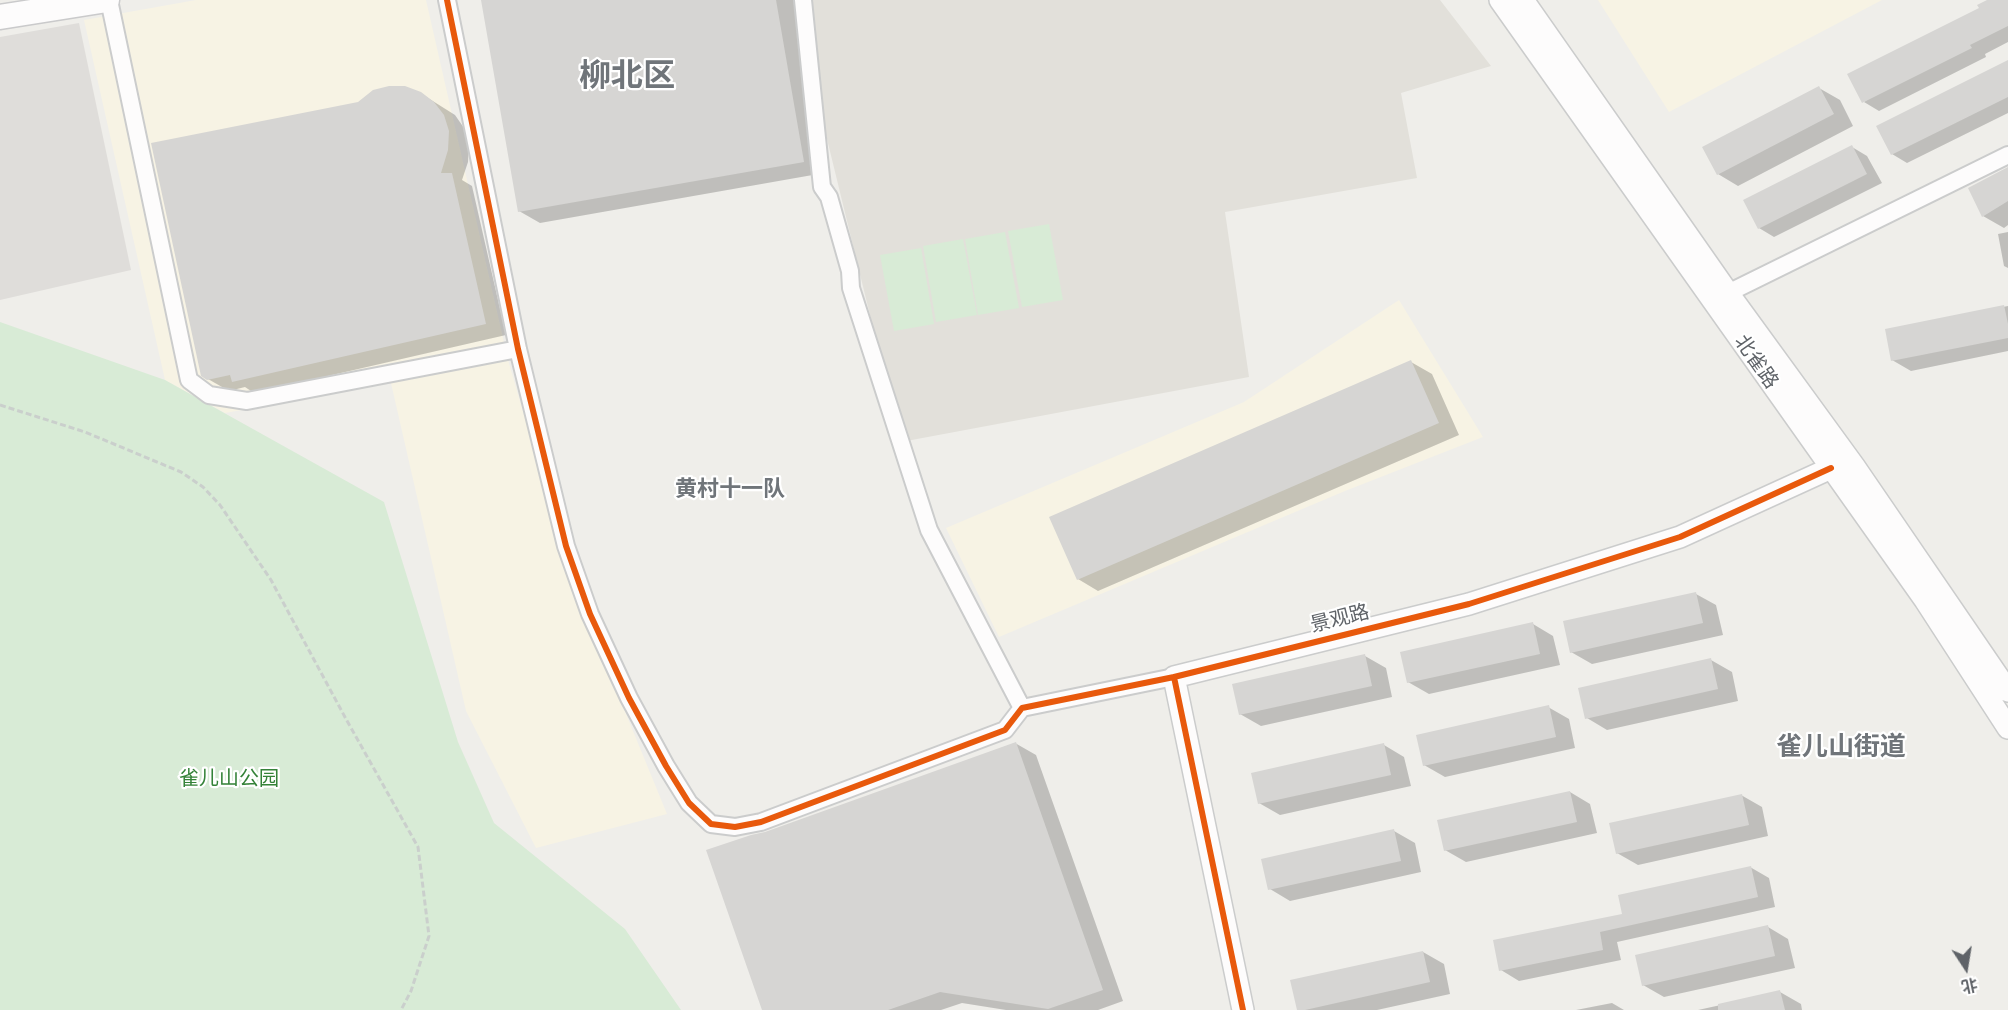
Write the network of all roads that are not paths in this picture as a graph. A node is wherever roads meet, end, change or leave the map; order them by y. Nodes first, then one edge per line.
1 (108, 0) edge
2 (447, 0) edge
3 (803, 0) edge
4 (1500, 0) edge
5 (1523, 0) edge
6 (0, 17) edge
7 (2008, 154) edge
8 (1728, 293) junction
9 (518, 349) junction
10 (1831, 468) junction
11 (1174, 677) junction
12 (2008, 691) edge
13 (1022, 708) junction
14 (2008, 728) edge
15 (1243, 1010) edge

1 - 6 main road
1 - 9 street
2 - 9 street
3 - 13 street
4 - 10 street, 北雀路
5 - 8 street, 北雀路
7 - 8 street
8 - 12 street, 北雀路
9 - 13 street
10 - 11 street, 景观路
10 - 14 street, 北雀路
11 - 13 street
11 - 15 street

